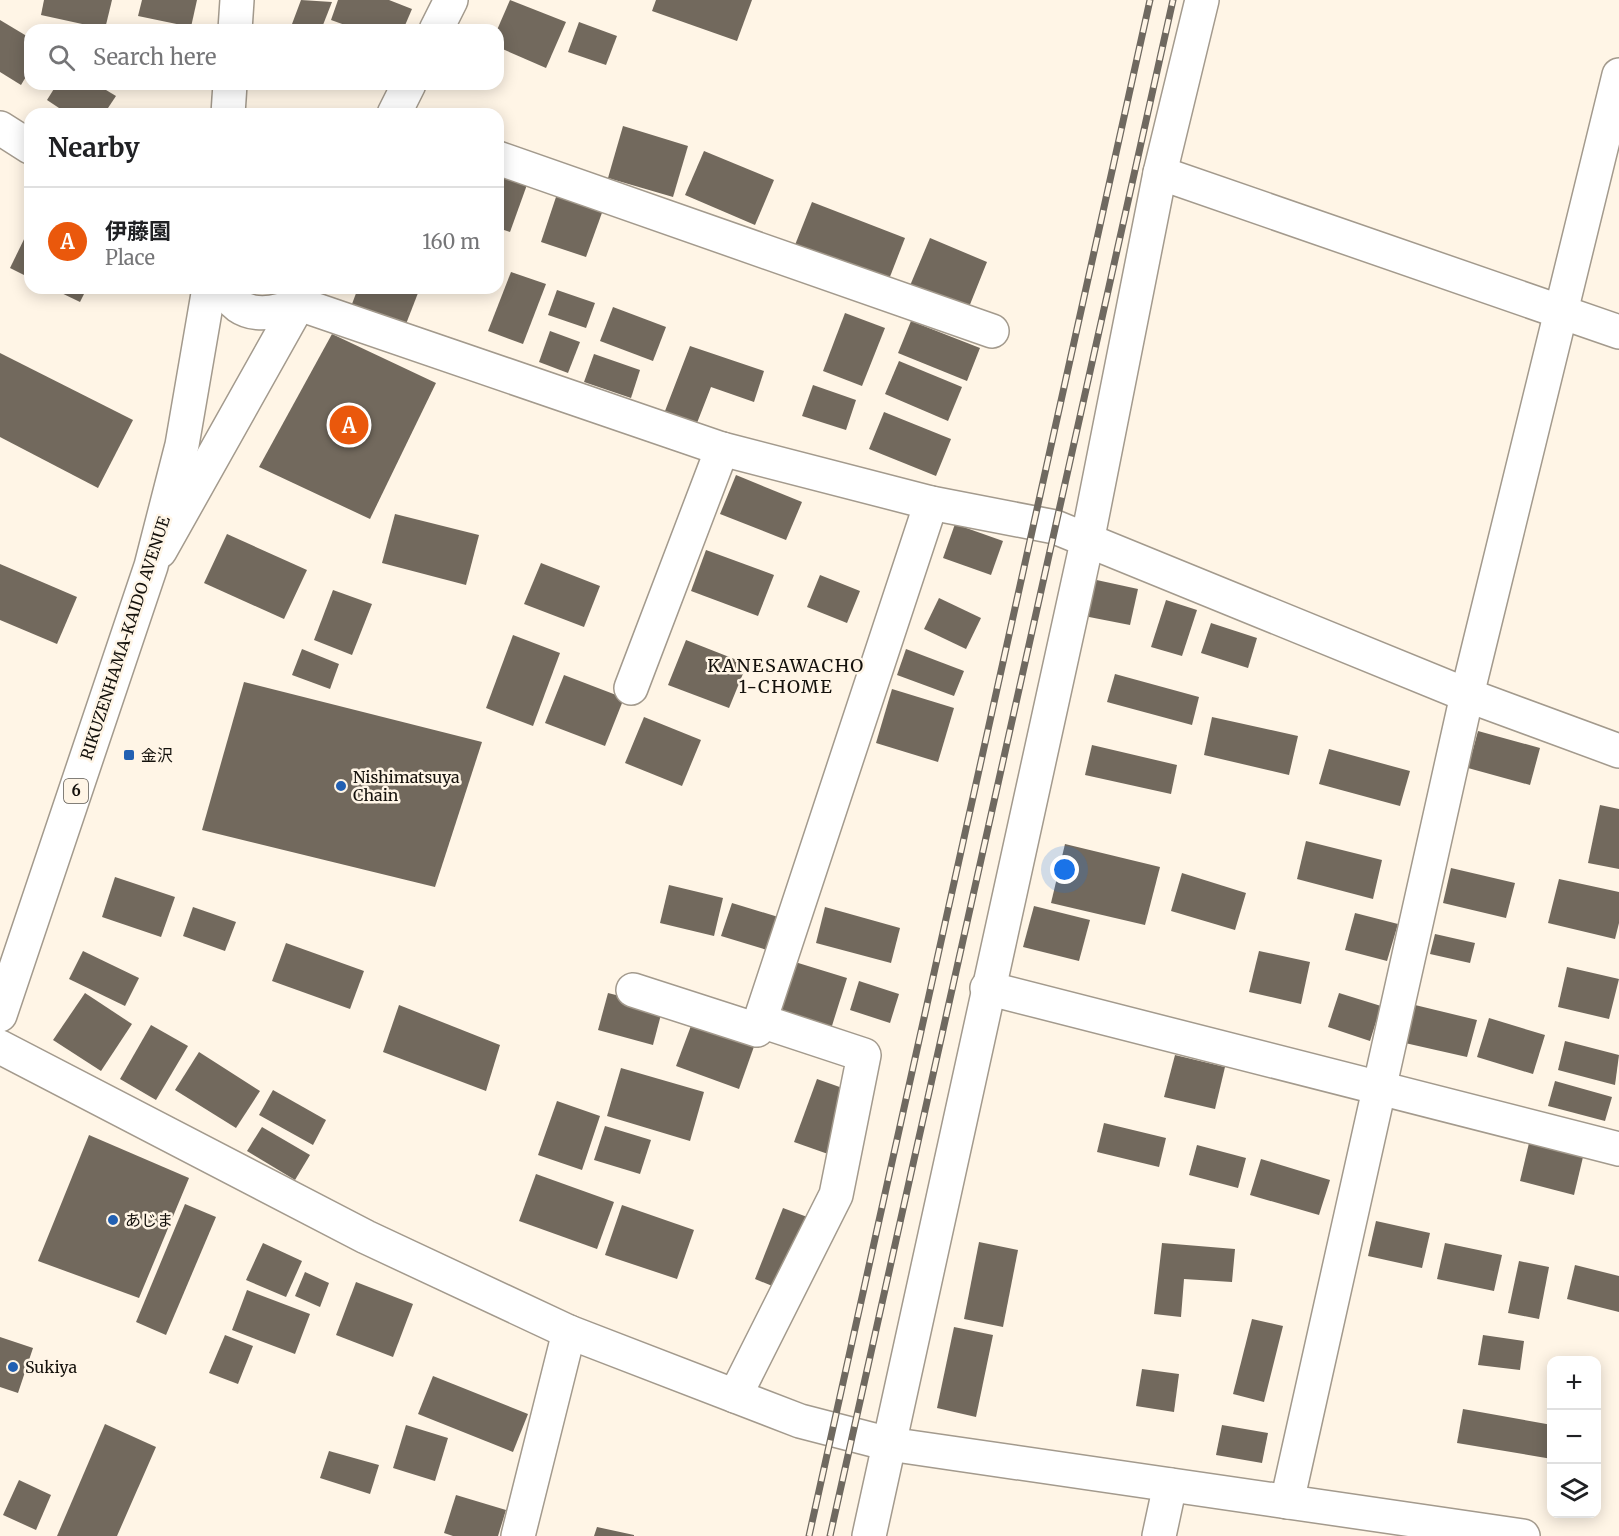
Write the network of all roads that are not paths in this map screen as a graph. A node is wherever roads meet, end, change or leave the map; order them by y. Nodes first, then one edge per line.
1 (237, 0) edge
2 (451, 0) edge
3 (1202, 0) edge
4 (235, 24) edge
5 (439, 24) edge
6 (1619, 75) edge
7 (230, 90) edge
8 (406, 90) edge
9 (228, 108) edge
10 (396, 108) edge
11 (0, 128) edge
12 (24, 143) edge
13 (504, 160) edge
14 (1160, 173) junction
15 (208, 294) edge
16 (229, 294) edge
17 (303, 296) edge
18 (1563, 312) junction
19 (992, 331) dead end
20 (1619, 332) edge
21 (722, 449) junction
22 (931, 503) junction
23 (1087, 542) junction
24 (151, 566) junction
25 (631, 688) dead end
26 (1467, 695) junction
27 (1619, 751) edge
28 (987, 988) junction
29 (633, 990) dead end
30 (0, 1015) edge
31 (761, 1021) junction
32 (0, 1047) edge
33 (1379, 1087) junction
34 (1619, 1149) edge
35 (569, 1332) junction
36 (735, 1396) junction
37 (889, 1444) junction
38 (1170, 1485) junction
39 (1287, 1502) junction
40 (518, 1536) edge
41 (869, 1536) edge
42 (1159, 1536) edge
43 (1523, 1536) edge

1 - 4 main road
2 - 5 main road
3 - 14 main road
6 - 18 main road
7 - 9 main road
8 - 10 main road
11 - 12 main road
13 - 19 main road
14 - 18 main road
14 - 23 main road
15 - 24 main road, RIKUZENHAMA-KAIDO AVENUE / 6
16 - 17 main road
17 - 21 main road
17 - 24 main road
18 - 20 main road
18 - 26 main road
21 - 22 main road
21 - 25 main road
22 - 23 main road
22 - 31 main road
23 - 26 main road
23 - 28 main road
24 - 30 main road, RIKUZENHAMA-KAIDO AVENUE / 6
26 - 27 main road
26 - 33 main road
28 - 33 main road
28 - 37 main road
29 - 31 main road
31 - 36 main road
32 - 35 main road
33 - 34 main road
33 - 39 main road
35 - 36 main road
35 - 40 main road
36 - 37 main road
37 - 38 main road
37 - 41 main road
38 - 39 main road
38 - 42 main road
39 - 43 main road

